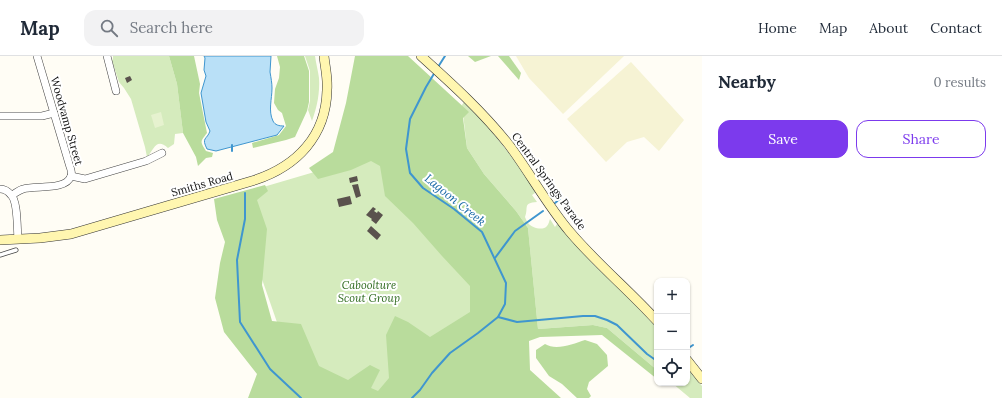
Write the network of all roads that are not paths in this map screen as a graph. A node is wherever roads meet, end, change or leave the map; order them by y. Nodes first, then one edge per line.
1 (37, 56) edge
2 (107, 56) edge
3 (324, 56) edge
4 (421, 56) edge
5 (116, 91) dead end
6 (54, 113) junction
7 (0, 116) edge
8 (162, 153) dead end
9 (71, 176) junction
10 (0, 189) edge
11 (12, 195) junction
12 (18, 239) junction
13 (0, 240) edge
14 (16, 250) dead end
15 (0, 255) edge
16 (654, 318) edge
17 (690, 364) edge
18 (702, 379) edge

1 - 6 street, Woodvamp Street
2 - 5 street
3 - 12 main road, Smiths Road
4 - 16 main road, Central Springs Parade
6 - 7 street
6 - 9 street, Woodvamp Street
8 - 9 street
9 - 11 street, Woodvamp Street
10 - 11 street
11 - 12 street
12 - 13 main road, Smiths Road
14 - 15 lane
17 - 18 main road

